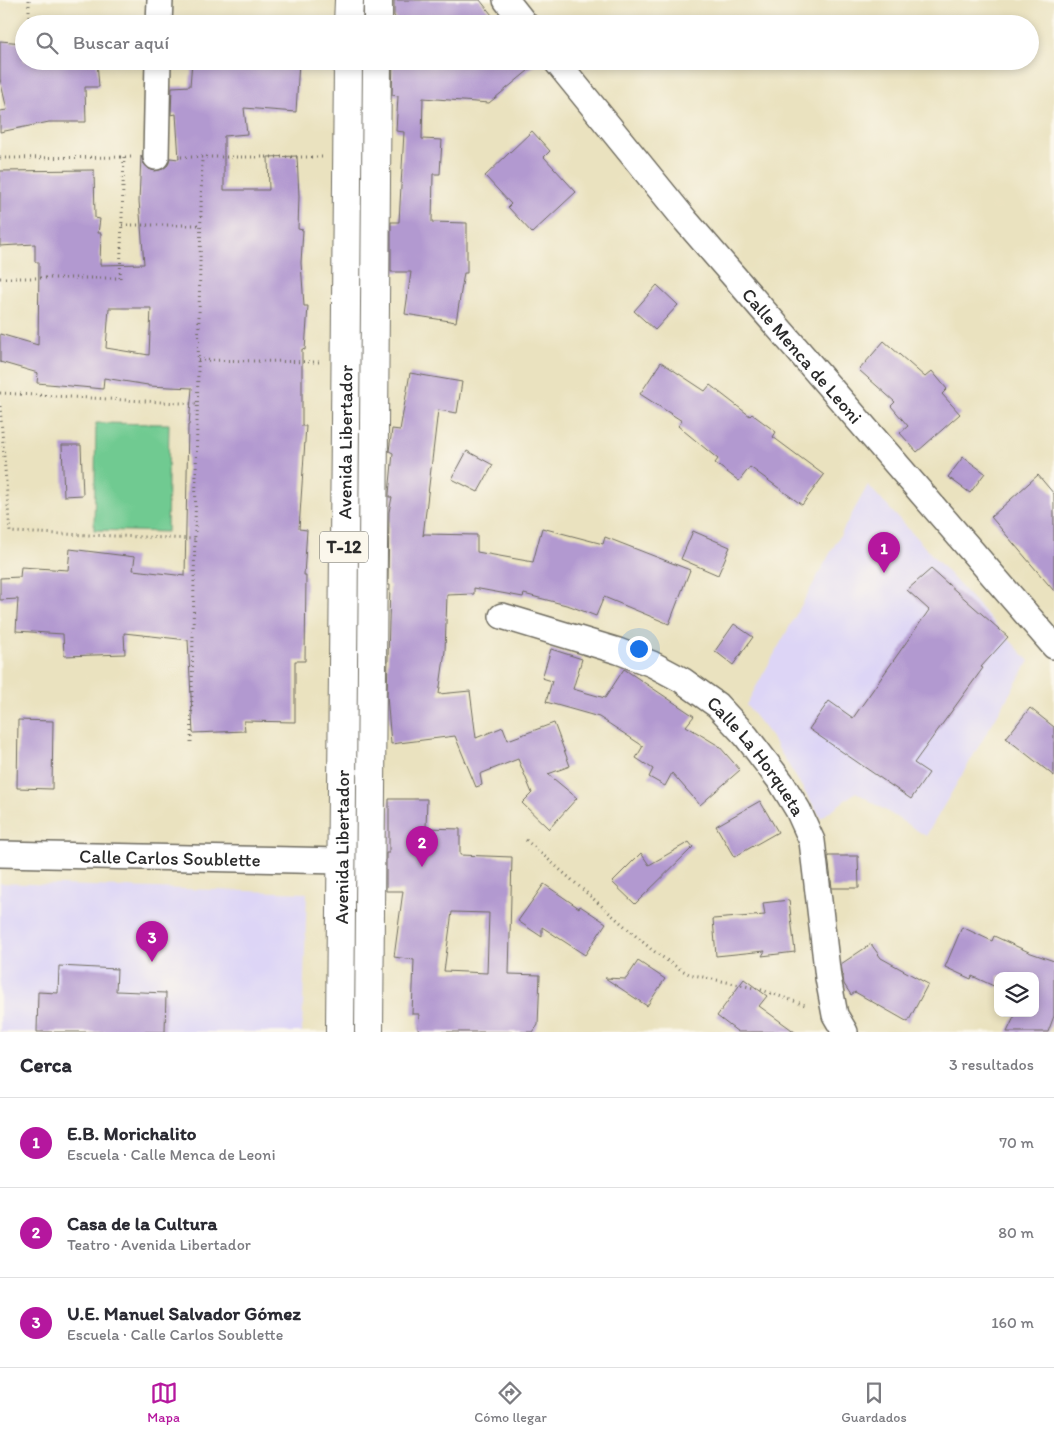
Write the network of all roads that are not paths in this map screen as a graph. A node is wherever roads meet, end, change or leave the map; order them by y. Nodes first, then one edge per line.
1 (160, 0) edge
2 (349, 0) edge
3 (378, 0) edge
4 (506, 0) edge
5 (159, 15) edge
6 (348, 15) edge
7 (378, 15) edge
8 (518, 15) edge
9 (158, 70) edge
10 (348, 70) edge
11 (378, 70) edge
12 (563, 70) edge
13 (156, 157) dead end
14 (502, 616) dead end
15 (1054, 646) edge
16 (0, 854) edge
17 (340, 861) junction
18 (840, 1024) edge
19 (340, 1032) edge
20 (369, 1032) edge

1 - 5 street
2 - 6 highway
3 - 7 highway
4 - 8 street
9 - 13 street
10 - 17 highway, Avenida Libertador / T-12
11 - 20 highway, Avenida Libertador / T-12
12 - 15 street, Calle Menca de Leoni
14 - 18 street, Calle La Horqueta
16 - 17 street, Calle Carlos Soublette
17 - 19 highway, Avenida Libertador / T-12

